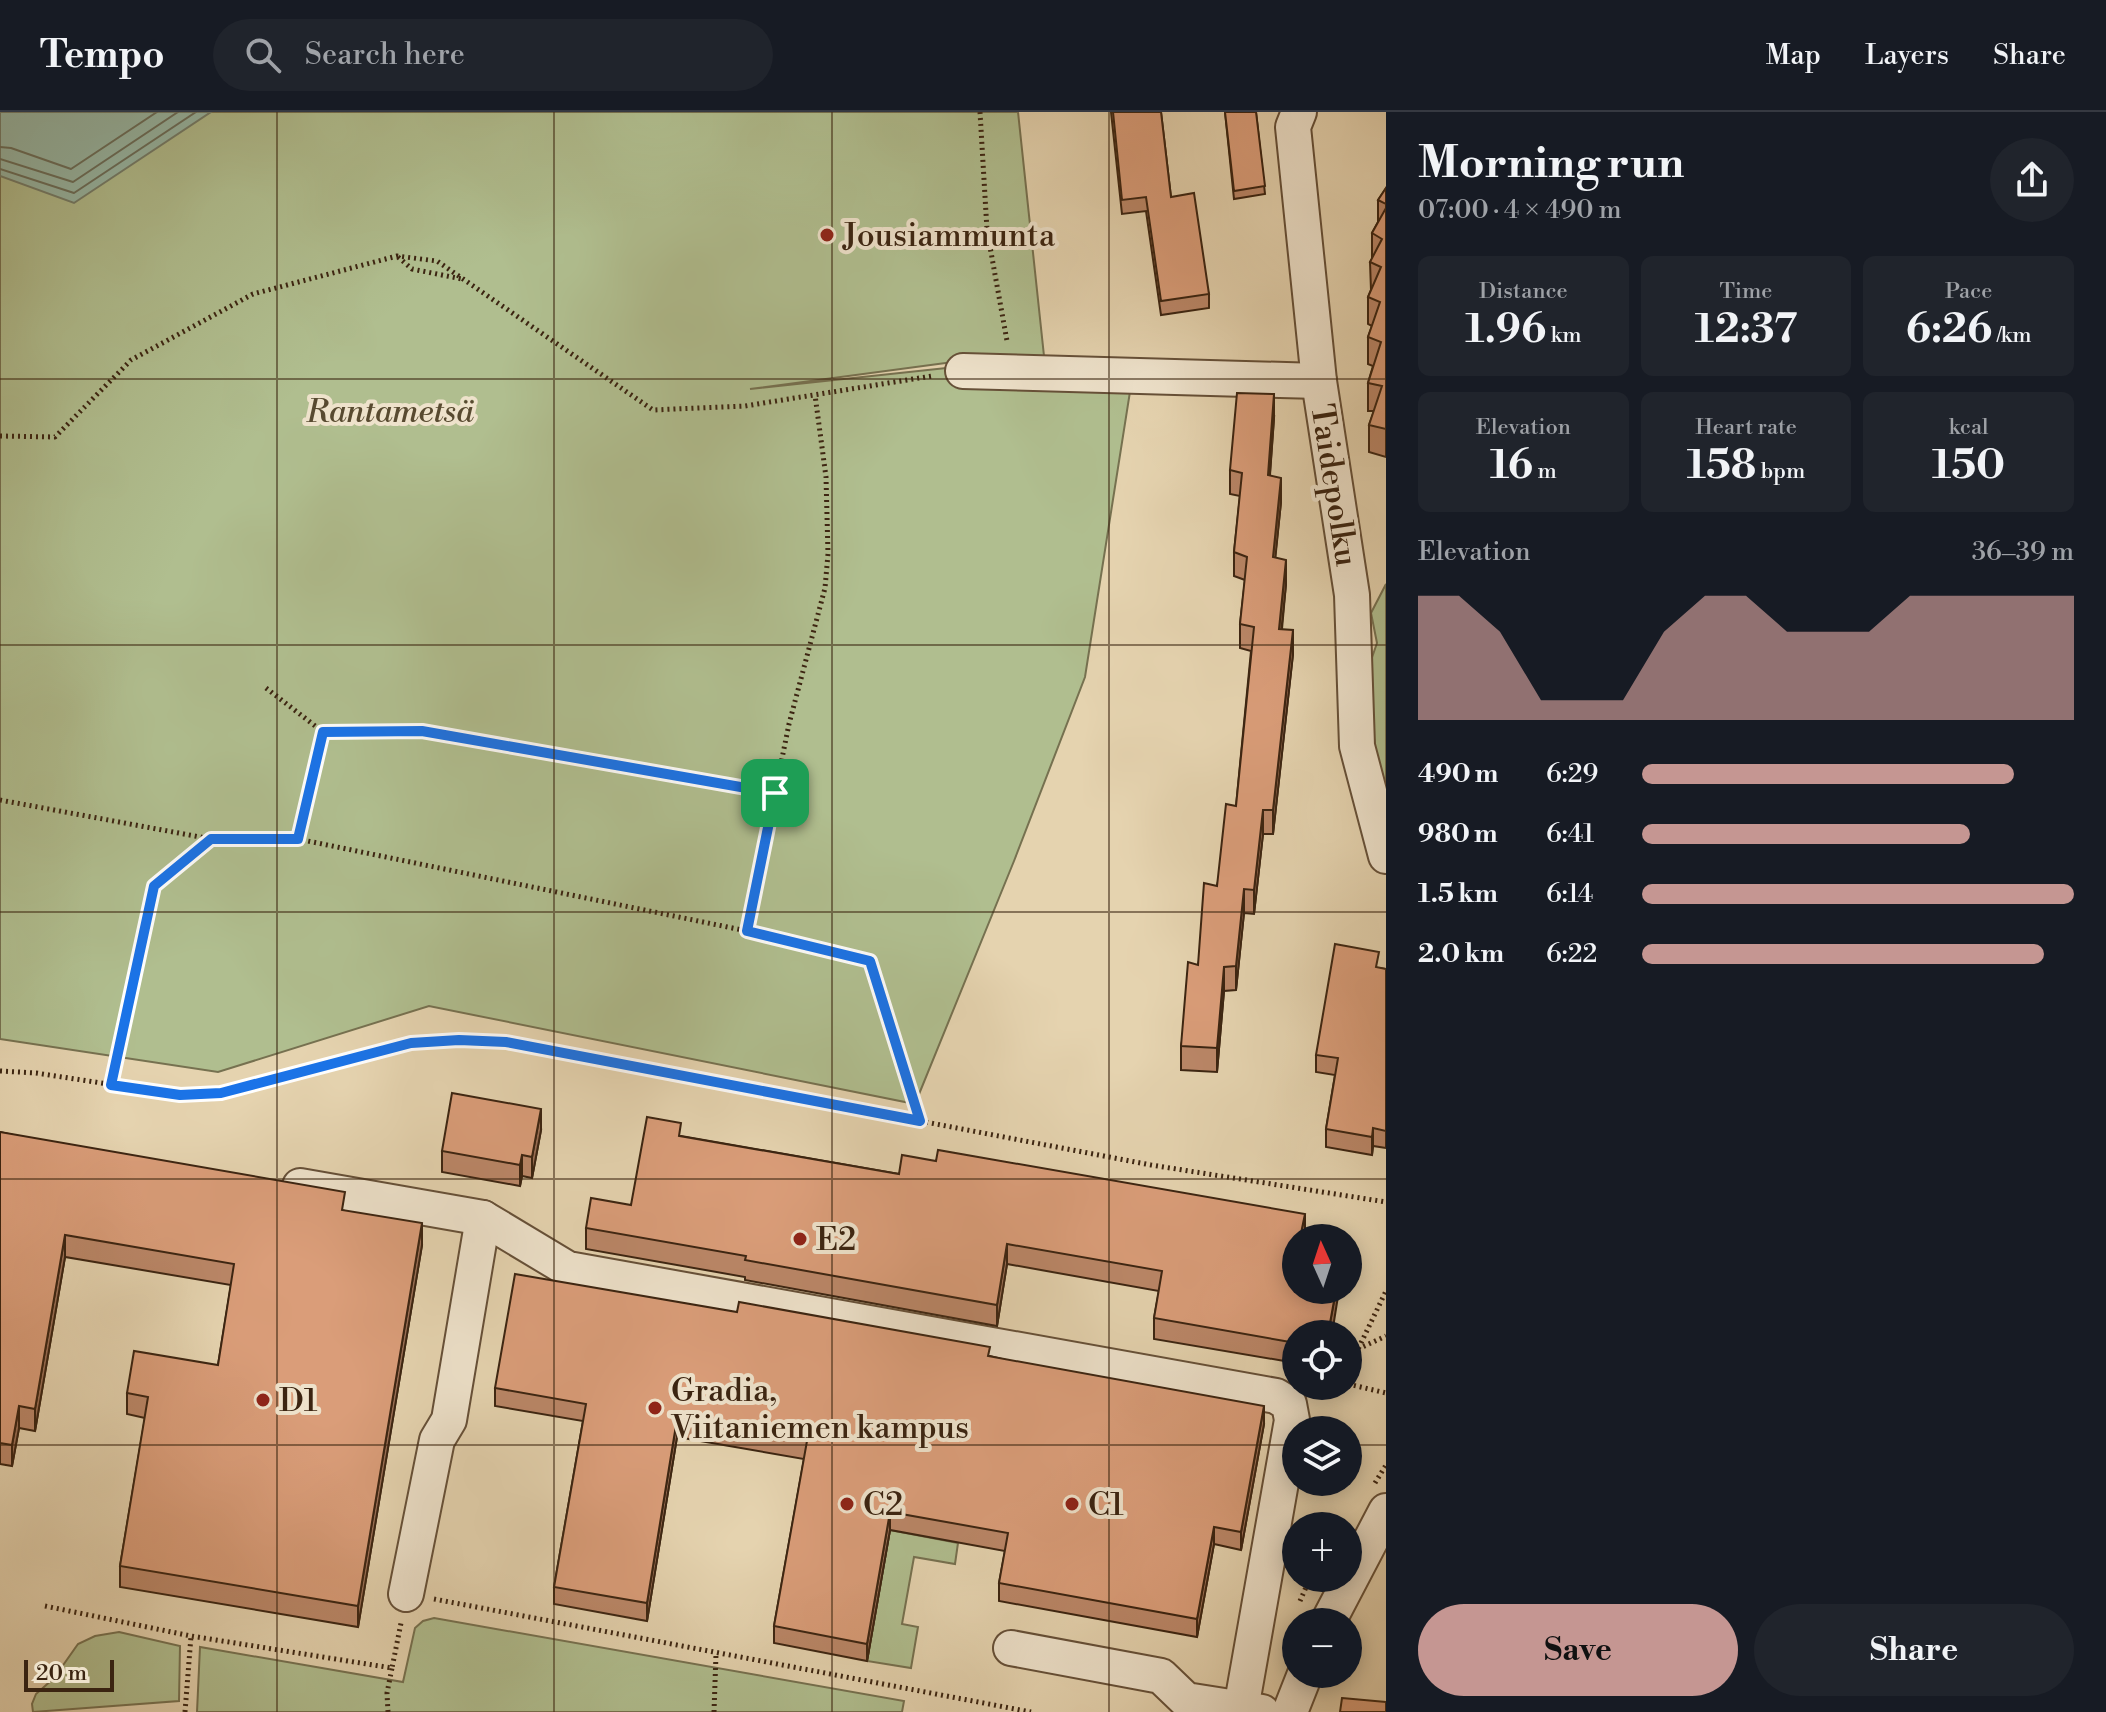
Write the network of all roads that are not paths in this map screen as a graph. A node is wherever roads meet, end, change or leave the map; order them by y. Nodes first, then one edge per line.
1 (1299, 112) edge
2 (963, 371) road end
3 (1319, 381) junction
4 (1386, 856) edge
5 (265, 1179) edge
6 (483, 1218) junction
7 (1386, 1511) edge
8 (406, 1594) road end
9 (1335, 1608) edge
10 (1011, 1648) dead end
11 (1299, 1688) edge
12 (1252, 1710) edge
13 (1290, 1712) edge

1 - 3 street, Taidepolku
2 - 3 street
3 - 4 street, Taidepolku
5 - 6 street
6 - 8 street
6 - 12 street
7 - 9 street
10 - 12 street
11 - 13 street

